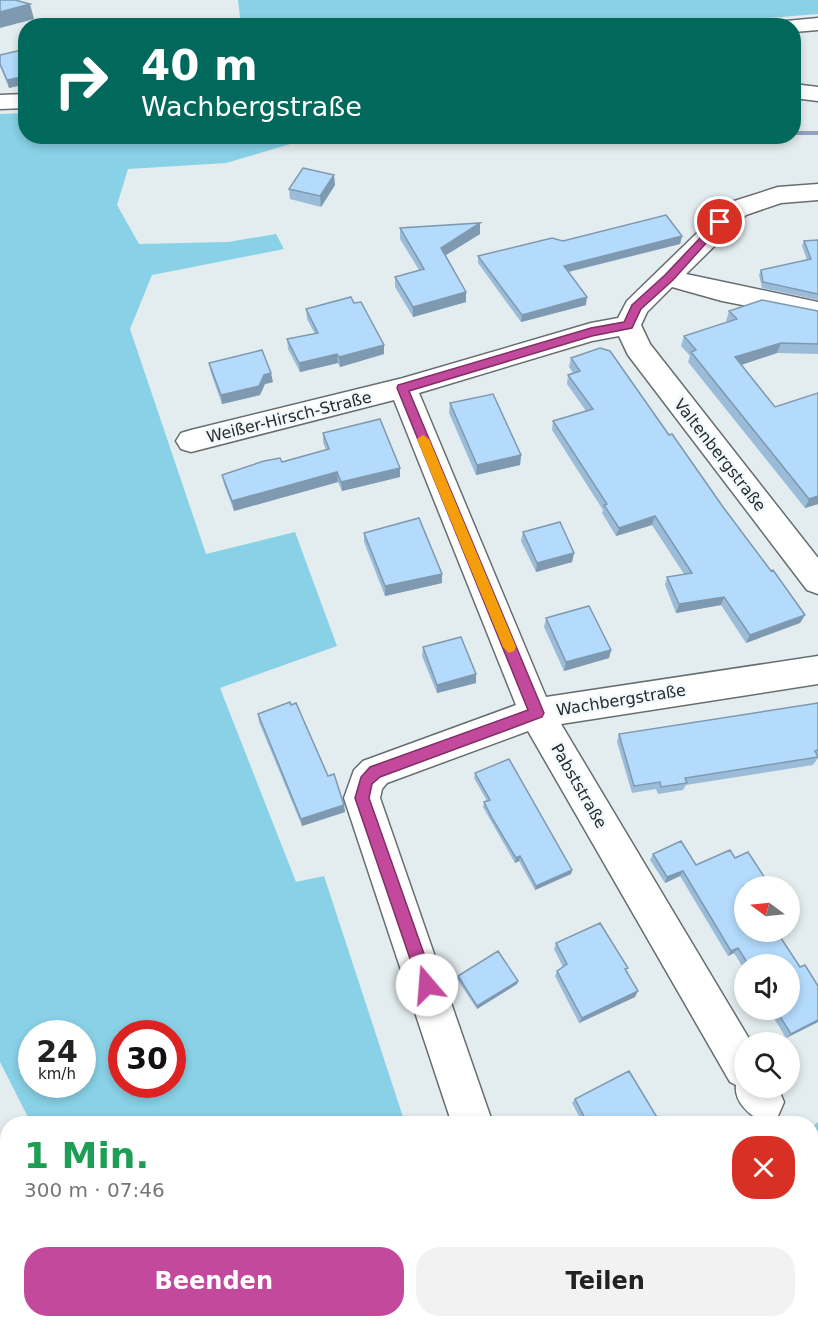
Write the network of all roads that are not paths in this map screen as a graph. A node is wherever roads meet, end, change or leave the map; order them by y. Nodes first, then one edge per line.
1 (818, 24) edge
2 (801, 25) edge
3 (801, 92) edge
4 (818, 94) edge
5 (18, 101) edge
6 (0, 102) edge
7 (818, 192) edge
8 (669, 278) junction
9 (818, 311) edge
10 (628, 326) junction
11 (403, 388) junction
12 (191, 441) dead end
13 (818, 581) edge
14 (818, 670) edge
15 (537, 713) junction
16 (734, 1051) edge
17 (470, 1116) edge

1 - 2 street
3 - 4 street
5 - 6 street
7 - 8 street
8 - 9 street
8 - 10 street
10 - 11 street, Weißer-Hirsch-Straße
10 - 13 street, Valtenbergstraße
11 - 12 street, Weißer-Hirsch-Straße
11 - 15 street, Pabststraße
14 - 15 street, Wachbergstraße
15 - 16 street, Pabststraße
15 - 17 street, Wachbergstraße

